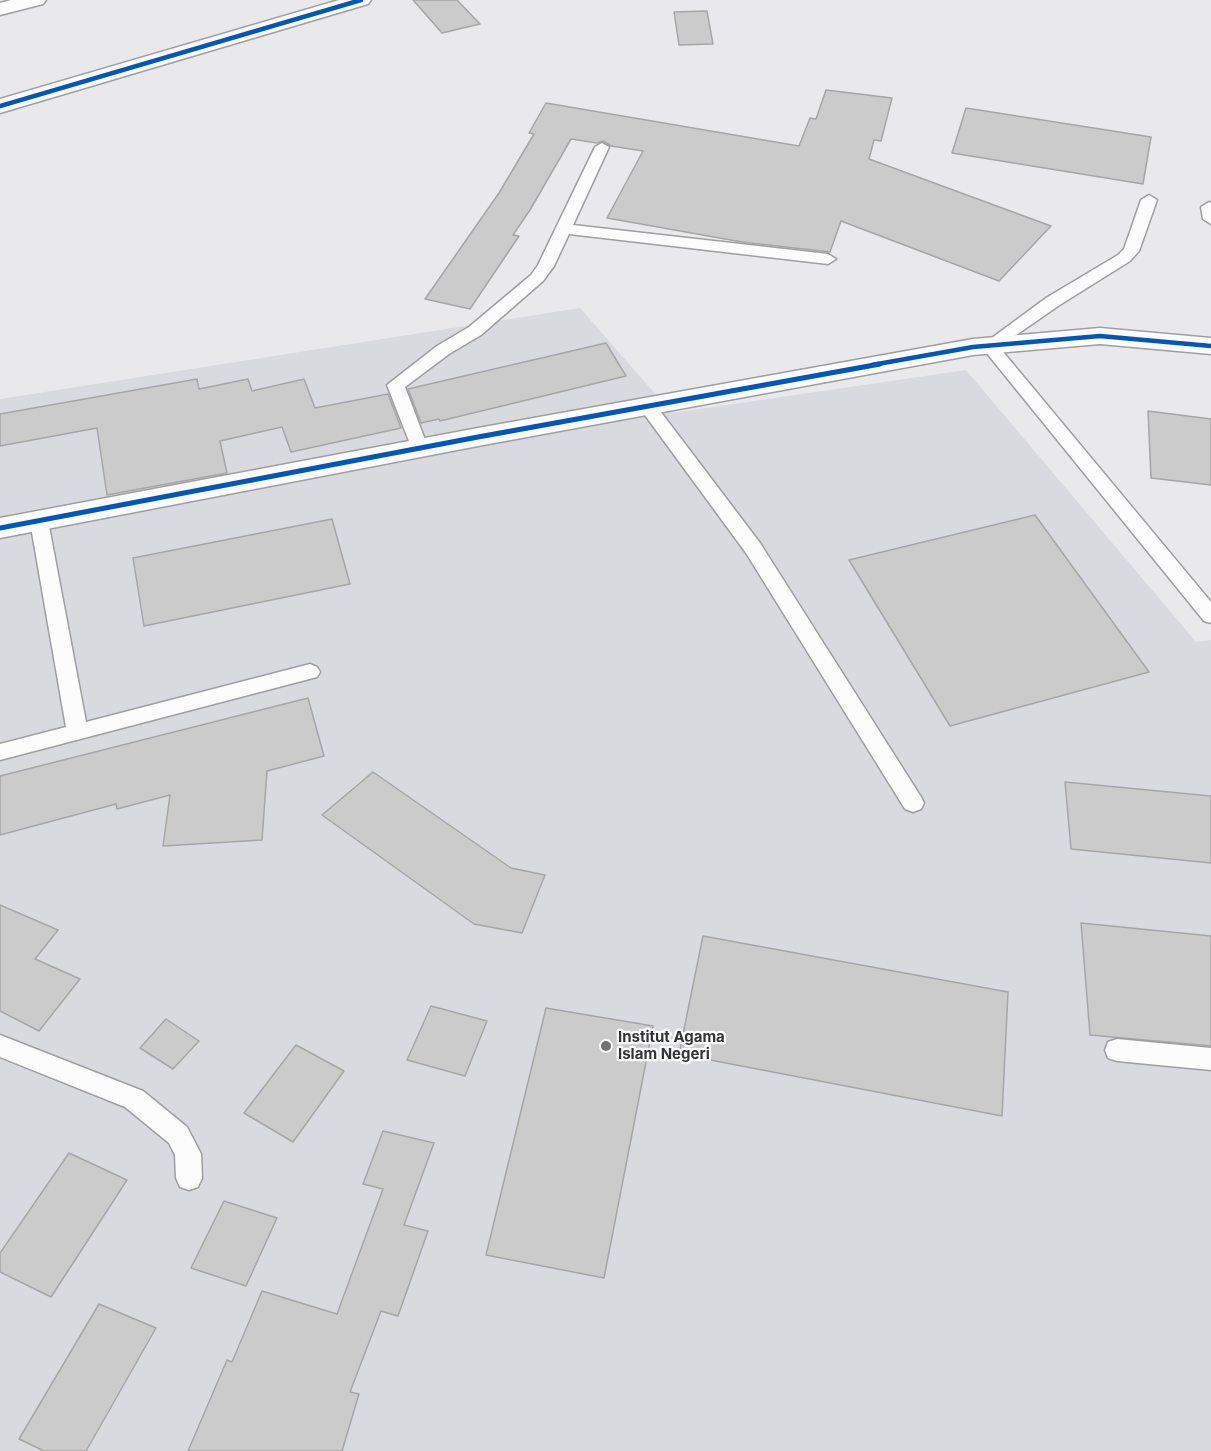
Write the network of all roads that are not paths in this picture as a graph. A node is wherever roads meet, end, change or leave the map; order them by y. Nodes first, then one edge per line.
1 (36, 0) edge
2 (361, 0) edge
3 (0, 9) edge
4 (0, 106) edge
5 (602, 147) dead end
6 (1149, 200) dead end
7 (562, 229) junction
8 (828, 260) dead end
9 (989, 346) junction
10 (1211, 346) edge
11 (648, 407) junction
12 (420, 450) junction
13 (39, 521) junction
14 (0, 528) edge
15 (1211, 616) edge
16 (310, 672) dead end
17 (78, 732) junction
18 (0, 752) edge
19 (913, 803) dead end
20 (0, 1046) edge
21 (1117, 1050) dead end
22 (1211, 1059) edge
23 (189, 1178) dead end

1 - 3 street
2 - 4 street
5 - 7 lane
6 - 9 lane
7 - 8 lane
7 - 12 lane
9 - 10 street
9 - 11 street
9 - 15 lane
11 - 12 street
11 - 19 lane
12 - 13 street
13 - 14 street
13 - 17 lane
16 - 17 lane
17 - 18 lane
20 - 23 lane
21 - 22 lane

